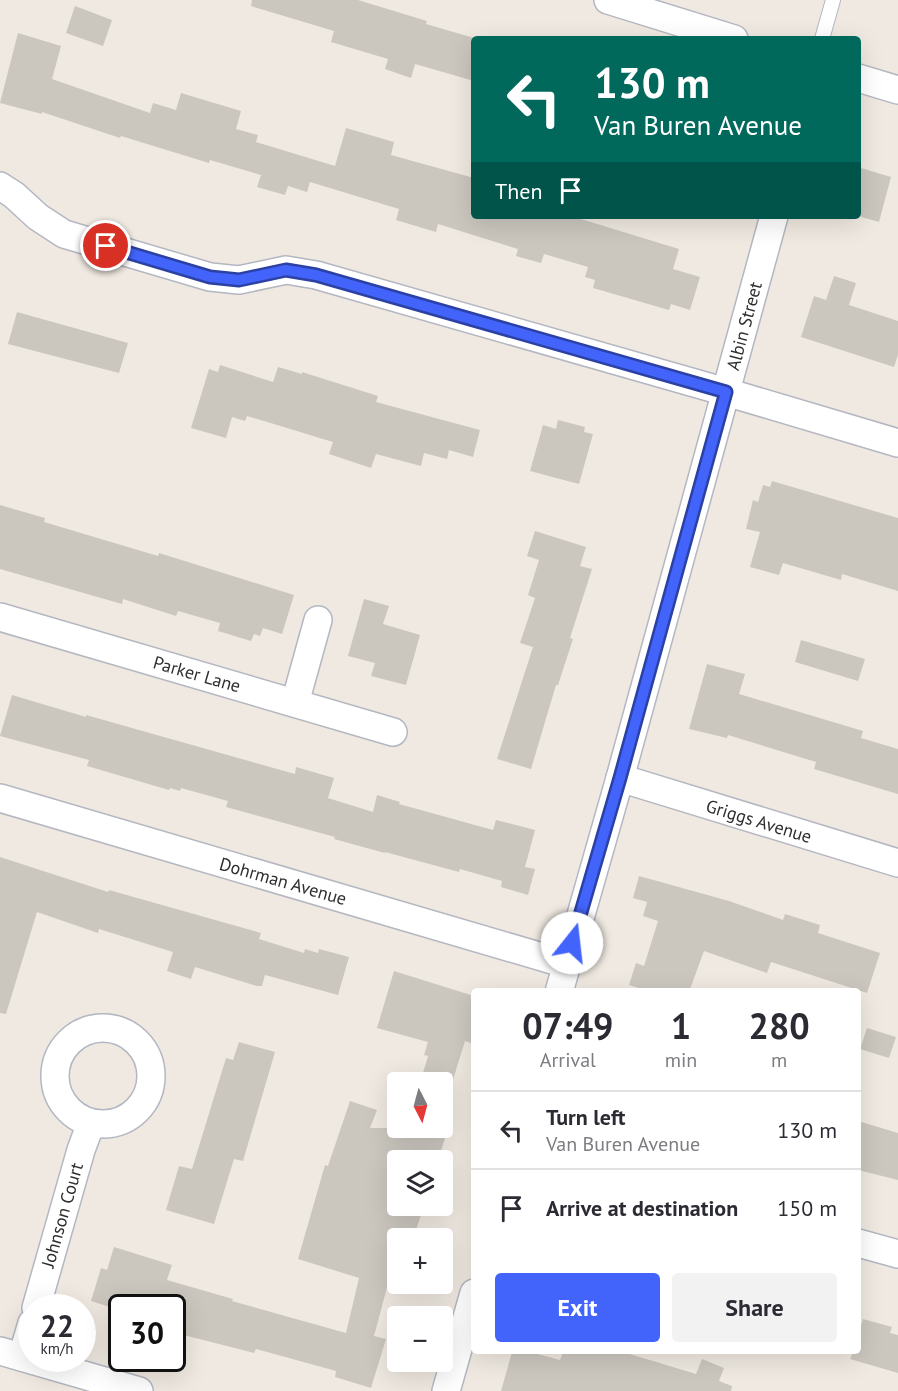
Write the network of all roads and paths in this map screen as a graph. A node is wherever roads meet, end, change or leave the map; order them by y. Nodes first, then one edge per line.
1 (608, 0) edge
2 (833, 0) edge
3 (724, 36) edge
4 (823, 36) edge
5 (861, 79) edge
6 (898, 90) edge
7 (0, 186) edge
8 (773, 219) edge
9 (726, 392) junction
10 (898, 443) edge
11 (0, 617) edge
12 (318, 620) dead end
13 (295, 703) junction
14 (393, 732) dead end
15 (620, 778) junction
16 (0, 798) edge
17 (898, 863) edge
18 (566, 964) junction
19 (560, 988) edge
20 (91, 1122) dead end
21 (861, 1244) edge
22 (898, 1254) edge
23 (40, 1294) edge
24 (471, 1304) edge
25 (11, 1354) edge
26 (139, 1391) edge
27 (446, 1391) edge

1 - 3 street
2 - 4 lane
5 - 6 street
7 - 9 street
8 - 9 street, Albin Street
9 - 10 street
9 - 15 street, Albin Street
11 - 13 street, Parker Lane
12 - 13 street
13 - 14 street, Parker Lane
15 - 17 street, Griggs Avenue
15 - 18 street, Albin Street
16 - 18 street, Dohrman Avenue
18 - 19 street, Albin Street
20 - 23 street, Johnson Court
21 - 22 street
24 - 27 street
25 - 26 street

